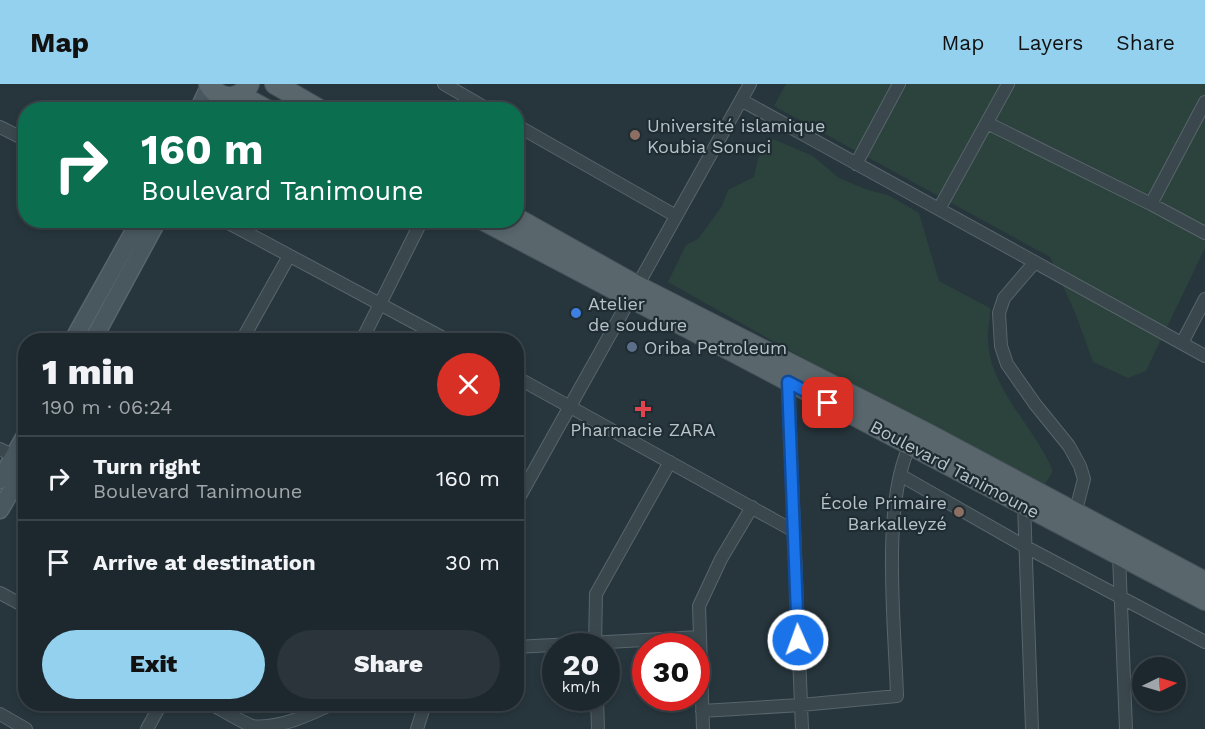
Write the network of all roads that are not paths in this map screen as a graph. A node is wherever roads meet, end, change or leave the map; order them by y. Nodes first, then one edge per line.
1 (275, 84) edge
2 (444, 84) edge
3 (750, 84) edge
4 (899, 84) edge
5 (1008, 84) edge
6 (210, 85) edge
7 (238, 96) edge
8 (741, 100) junction
9 (202, 102) edge
10 (306, 102) edge
11 (475, 102) edge
12 (1205, 102) edge
13 (987, 123) junction
14 (0, 126) edge
15 (524, 130) edge
16 (18, 136) edge
17 (856, 164) junction
18 (1151, 204) junction
19 (939, 209) junction
20 (676, 216) junction
21 (524, 223) edge
22 (136, 228) edge
23 (154, 228) edge
24 (238, 228) edge
25 (418, 228) edge
26 (500, 228) edge
27 (1205, 233) edge
28 (289, 256) junction
29 (1035, 262) junction
30 (634, 292) junction
31 (1205, 299) edge
32 (380, 304) junction
33 (77, 333) edge
34 (97, 333) edge
35 (246, 333) edge
36 (366, 333) edge
37 (434, 333) edge
38 (1182, 343) junction
39 (1205, 356) edge
40 (524, 381) edge
41 (788, 382) junction
42 (570, 406) junction
43 (910, 445) junction
44 (13, 457) edge
45 (670, 462) junction
46 (900, 475) junction
47 (0, 480) edge
48 (524, 489) edge
49 (1024, 505) junction
50 (752, 507) junction
51 (0, 510) edge
52 (1075, 514) junction
53 (794, 531) junction
54 (1026, 547) junction
55 (1119, 556) junction
56 (1205, 582) edge
57 (0, 593) edge
58 (1121, 597) junction
59 (1205, 600) edge
60 (18, 603) edge
61 (595, 633) edge
62 (699, 633) edge
63 (1205, 642) edge
64 (542, 646) edge
65 (524, 647) edge
66 (801, 705) junction
67 (157, 711) edge
68 (224, 711) edge
69 (317, 711) edge
70 (423, 711) edge
71 (597, 711) edge
72 (702, 711) edge
73 (710, 711) edge
74 (0, 714) edge
75 (26, 729) edge
76 (147, 729) edge
77 (417, 729) edge
78 (598, 729) edge
79 (703, 729) edge
80 (802, 729) edge
81 (1032, 729) edge
82 (1126, 729) edge

1 - 10 main road
2 - 11 street
3 - 8 street
4 - 17 street
5 - 13 street
6 - 7 main road
6 - 9 main road
8 - 17 street
8 - 20 street
12 - 18 street
13 - 18 street
13 - 19 street
14 - 16 street
15 - 20 street
17 - 19 street
18 - 27 street
19 - 29 street
20 - 30 street
21 - 30 main road, Boulevard Tanimoune
22 - 33 main road
23 - 34 main road
24 - 28 street
25 - 32 street
26 - 30 main road, Boulevard Tanimoune
28 - 32 street
28 - 35 street
29 - 38 street
29 - 52 street
30 - 41 main road, Boulevard Tanimoune
30 - 42 street
30 - 52 main road, Boulevard Tanimoune
31 - 38 street
32 - 36 street
32 - 37 street
38 - 39 street
40 - 42 street
41 - 43 main road, Boulevard Tanimoune
41 - 53 street
42 - 45 street
42 - 48 street
43 - 46 street
43 - 49 main road, Boulevard Tanimoune
44 - 47 main road
44 - 51 main road
45 - 50 street
45 - 61 street
46 - 54 street
46 - 66 street
49 - 54 street
49 - 55 main road, Boulevard Tanimoune
50 - 53 street
50 - 62 street
52 - 56 main road, Boulevard Tanimoune
53 - 66 street
54 - 58 street
54 - 81 street
55 - 58 street
55 - 59 main road, Boulevard Tanimoune
57 - 60 street
58 - 63 street
58 - 82 street
64 - 65 street
66 - 73 street
66 - 80 street
67 - 76 street
68 - 69 street
70 - 77 street
71 - 78 street
72 - 79 street
74 - 75 street

